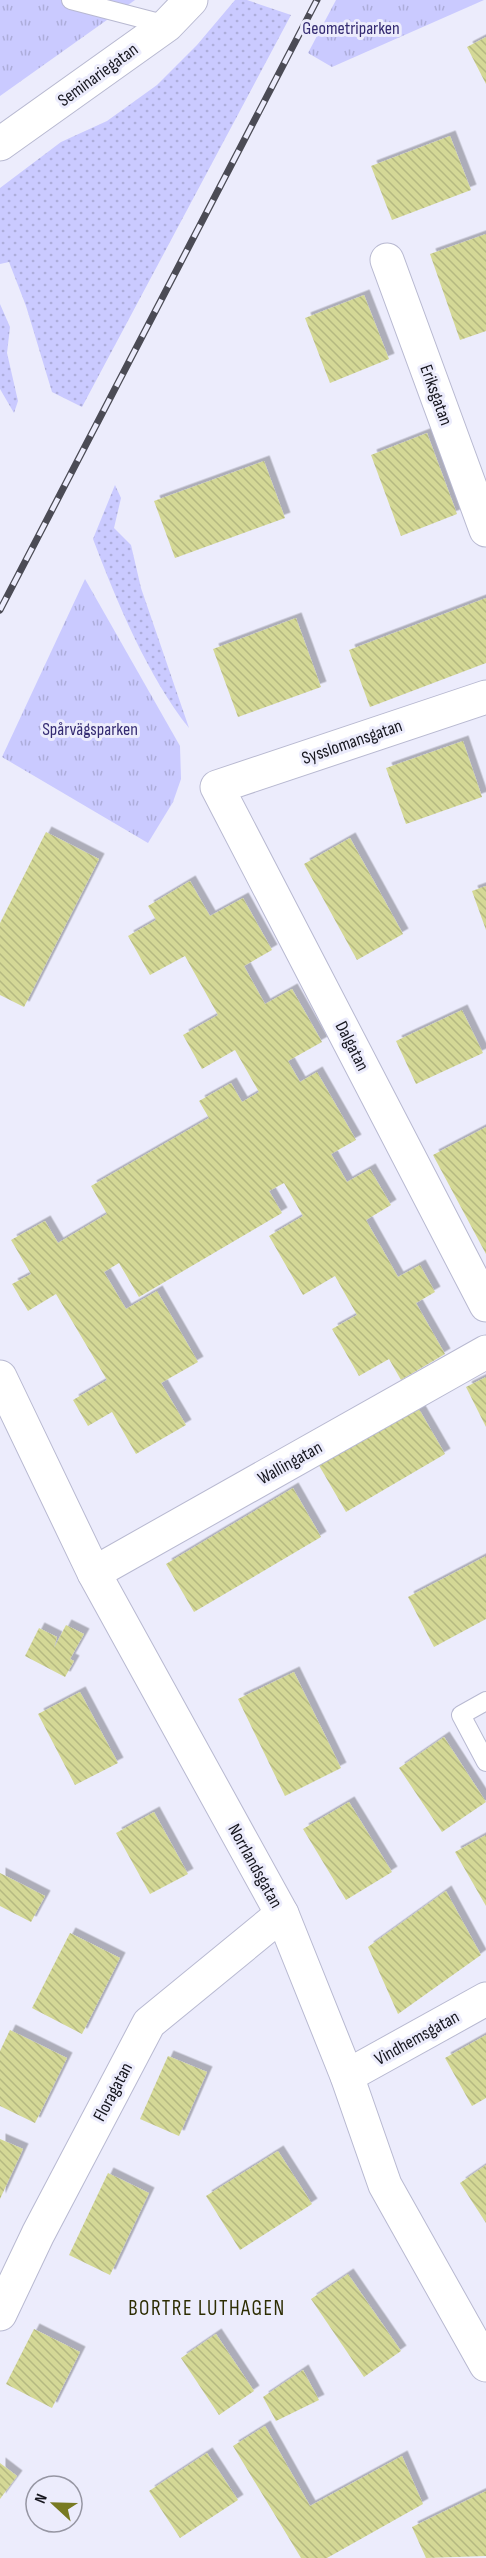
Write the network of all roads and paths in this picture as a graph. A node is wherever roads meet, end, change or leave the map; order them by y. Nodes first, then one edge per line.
1 (72, 0) edge
2 (191, 0) edge
3 (167, 25) junction
4 (0, 144) edge
5 (387, 260) dead end
6 (486, 530) edge
7 (486, 697) edge
8 (217, 787) joint
9 (486, 1305) edge
10 (486, 1352) edge
11 (0, 1377) edge
12 (94, 1573) junction
13 (486, 1701) edge
14 (486, 1762) edge
15 (282, 1914) junction
16 (486, 1999) edge
17 (347, 2076) junction
18 (0, 2314) edge
19 (486, 2365) edge

1 - 3 lane
2 - 3 street, Seminariegatan
3 - 4 street, Seminariegatan
5 - 6 street, Eriksgatan
7 - 8 street, Sysslomansgatan
8 - 9 street, Dalgatan
10 - 12 street, Wallingatan
11 - 12 street, Norrlandsgatan
12 - 15 street, Norrlandsgatan
13 - 14 lane
15 - 17 street, Norrlandsgatan
15 - 18 street, Floragatan
16 - 17 street, Vindhemsgatan
17 - 19 street, Norrlandsgatan

